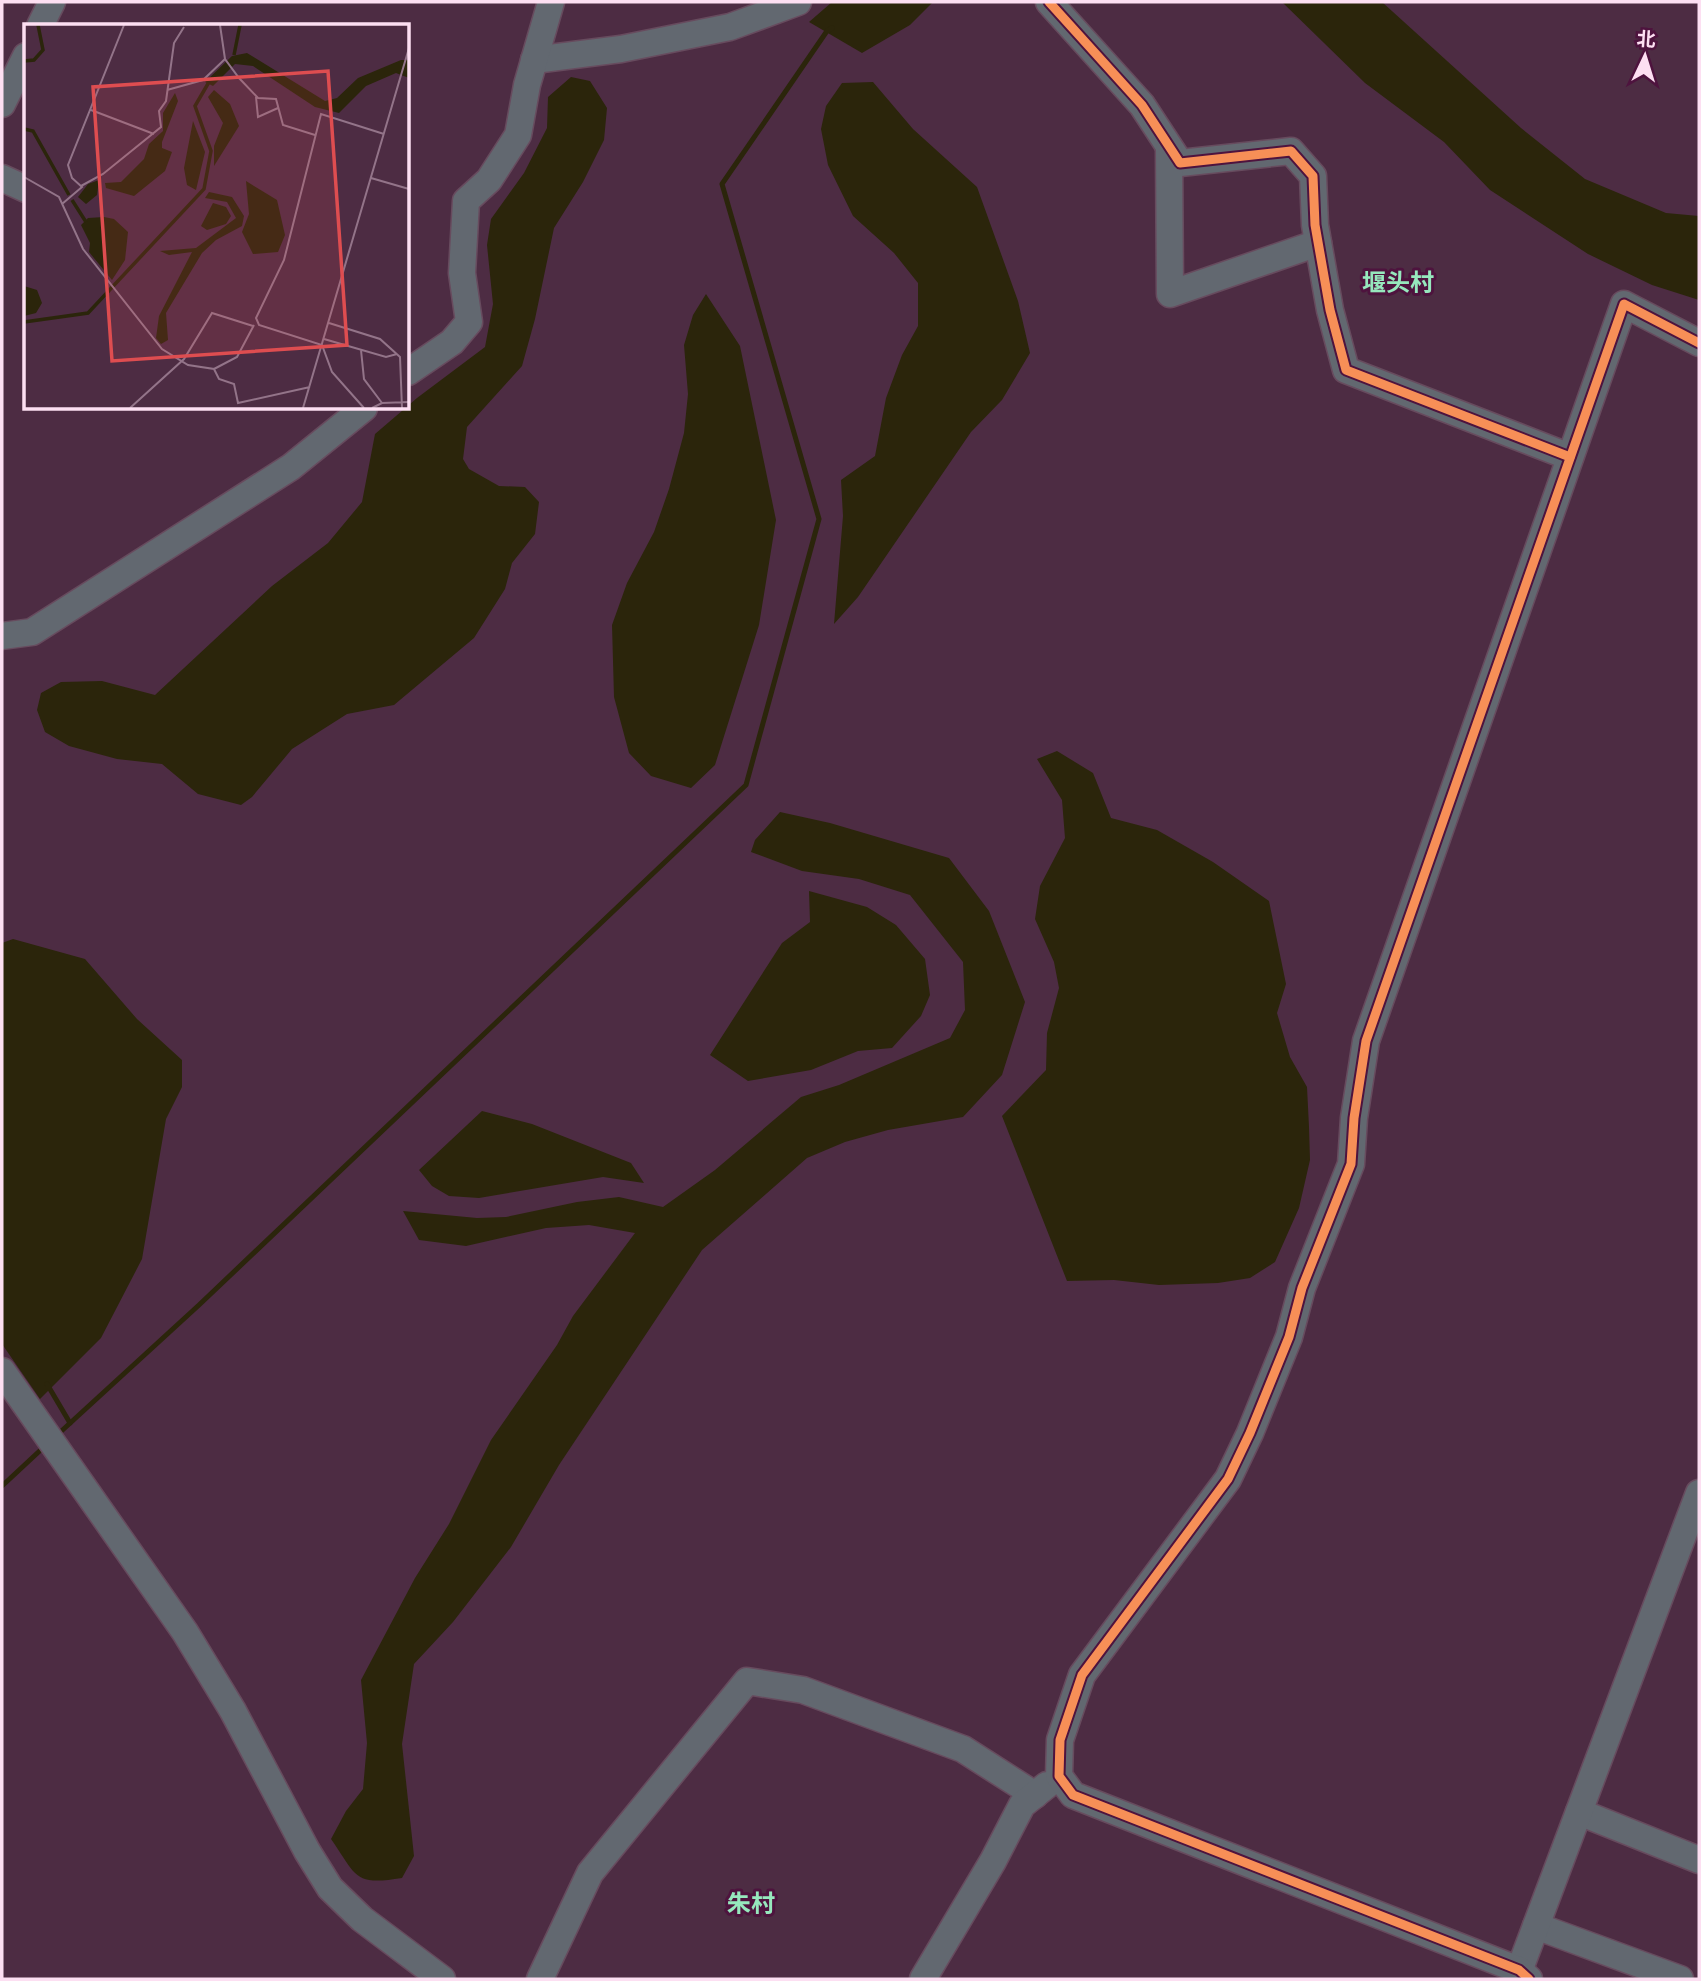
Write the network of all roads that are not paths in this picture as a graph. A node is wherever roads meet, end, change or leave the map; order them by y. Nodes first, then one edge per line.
1 (52, 2) edge
2 (551, 2) edge
3 (797, 2) edge
4 (1049, 2) edge
5 (41, 24) edge
6 (24, 60) edge
7 (534, 60) junction
8 (2, 104) edge
9 (1169, 149) junction
10 (2, 178) edge
11 (24, 188) edge
12 (1318, 243) junction
13 (1699, 343) edge
14 (410, 366) edge
15 (362, 410) edge
16 (1570, 457) junction
17 (2, 636) edge
18 (2, 1371) edge
19 (1699, 1493) edge
20 (1059, 1776) junction
21 (1035, 1795) junction
22 (1579, 1812) junction
23 (1699, 1860) edge
24 (1536, 1926) junction
25 (1521, 1976) edge
26 (442, 1979) edge
27 (540, 1979) edge
28 (923, 1979) edge
29 (1680, 1979) edge

1 - 5 street
2 - 7 street
3 - 7 street
4 - 9 street
6 - 8 street
7 - 14 street
9 - 12 street
9 - 12 street
10 - 11 street
12 - 16 street
13 - 16 street
15 - 17 street
16 - 20 street
18 - 26 street
19 - 22 street
20 - 21 street
20 - 25 street
21 - 27 street
21 - 28 street
22 - 23 street
22 - 24 street
24 - 25 street
24 - 29 street

